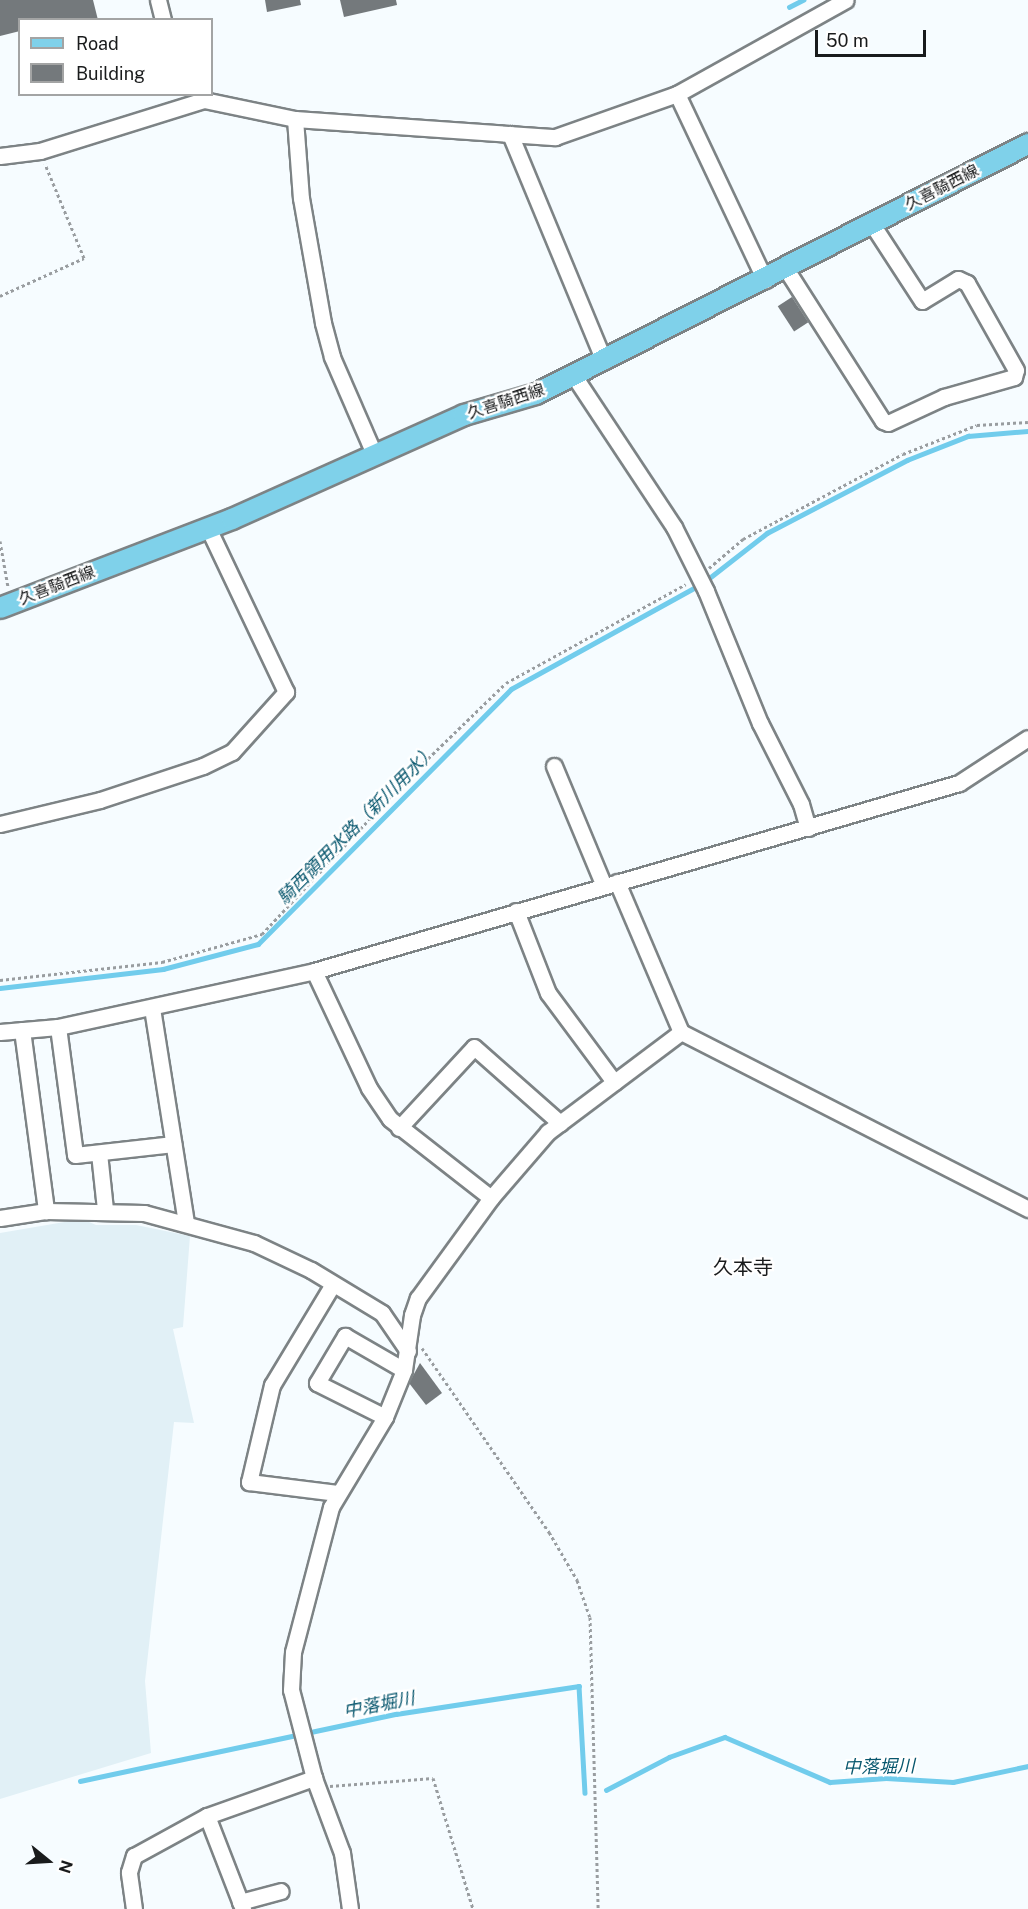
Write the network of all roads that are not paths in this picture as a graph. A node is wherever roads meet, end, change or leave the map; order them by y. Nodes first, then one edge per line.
1 (158, 0) edge
2 (845, 0) edge
3 (162, 18) edge
4 (677, 94) junction
5 (183, 100) edge
6 (295, 119) junction
7 (510, 134) junction
8 (1028, 144) edge
9 (0, 156) edge
10 (872, 224) junction
11 (786, 268) junction
12 (765, 280) junction
13 (604, 361) junction
14 (573, 376) junction
15 (375, 456) junction
16 (208, 528) junction
17 (5, 606) edge
18 (1028, 738) edge
19 (554, 766) dead end
20 (0, 824) edge
21 (808, 828) junction
22 (611, 884) junction
23 (516, 911) junction
24 (314, 971) junction
25 (152, 1008) junction
26 (58, 1028) junction
27 (22, 1030) junction
28 (0, 1032) edge
29 (681, 1032) junction
30 (614, 1082) junction
31 (560, 1123) junction
32 (399, 1128) junction
33 (173, 1144) junction
34 (99, 1153) junction
35 (491, 1198) junction
36 (105, 1209) junction
37 (1028, 1209) edge
38 (46, 1211) junction
39 (0, 1218) edge
40 (186, 1222) junction
41 (333, 1284) junction
42 (408, 1351) junction
43 (404, 1370) junction
44 (385, 1416) junction
45 (338, 1493) junction
46 (315, 1783) junction
47 (207, 1816) junction
48 (280, 1892) dead end
49 (241, 1905) edge
50 (134, 1909) edge
51 (350, 1909) edge

1 - 3 street
2 - 4 street
4 - 7 street
4 - 12 street
5 - 6 street
5 - 9 street
6 - 7 street
6 - 15 street
7 - 13 street
8 - 10 main road, 久喜騎西線
10 - 11 main road, 久喜騎西線
10 - 11 street
11 - 12 main road, 久喜騎西線
12 - 13 main road, 久喜騎西線
13 - 14 main road, 久喜騎西線
14 - 15 main road, 久喜騎西線
14 - 21 street
15 - 16 main road, 久喜騎西線
16 - 17 main road, 久喜騎西線
16 - 20 street
18 - 21 street
19 - 22 street
21 - 22 street
22 - 23 street
22 - 29 street
23 - 24 street
23 - 30 street
24 - 25 street
24 - 32 street
25 - 26 street
25 - 33 street
26 - 27 street
26 - 34 street
27 - 28 street
27 - 38 street
29 - 30 street
29 - 37 street
30 - 31 street
31 - 32 street
31 - 35 street
32 - 35 street
33 - 34 street
33 - 40 street
34 - 36 street
35 - 42 street
36 - 38 street
36 - 40 street
38 - 39 street
40 - 41 street
41 - 42 street
41 - 45 street
42 - 43 street
43 - 44 street
43 - 44 street
44 - 45 street
45 - 46 street
46 - 47 street
46 - 51 street
47 - 49 street
47 - 50 street
48 - 49 street

